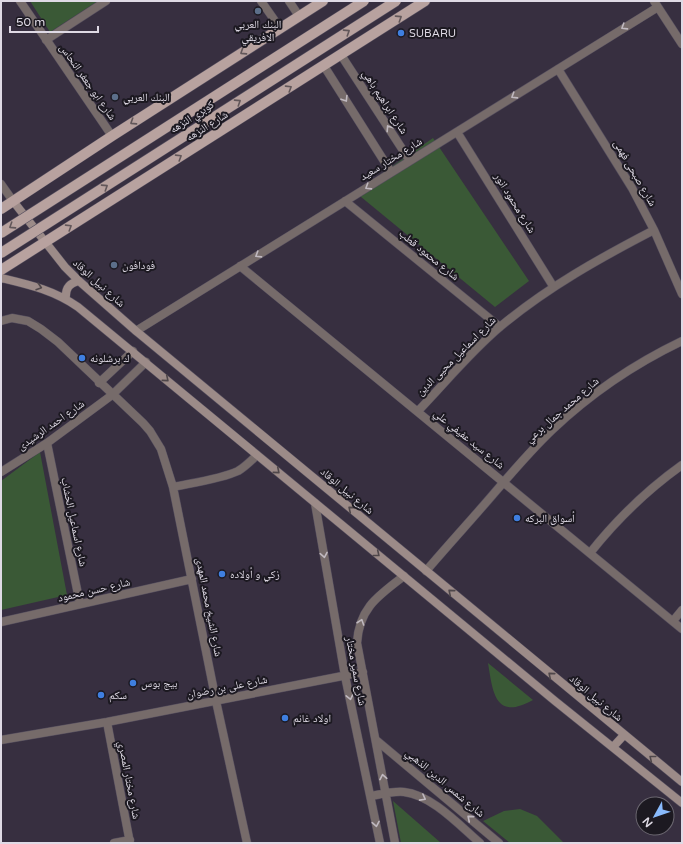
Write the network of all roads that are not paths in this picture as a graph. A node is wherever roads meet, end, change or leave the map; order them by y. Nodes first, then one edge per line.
1 (20, 1) edge
2 (106, 1) edge
3 (261, 1) edge
4 (289, 1) edge
5 (323, 1) edge
6 (364, 1) edge
7 (396, 1) edge
8 (425, 1) edge
9 (656, 4) edge
10 (299, 16) junction
11 (280, 28) junction
12 (46, 40) junction
13 (682, 44) edge
14 (341, 55) junction
15 (324, 66) junction
16 (558, 69) junction
17 (457, 132) junction
18 (112, 136) junction
19 (410, 161) junction
20 (391, 172) junction
21 (1, 184) edge
22 (13, 201) junction
23 (345, 201) junction
24 (1, 209) edge
25 (654, 230) junction
26 (1, 233) edge
27 (45, 242) junction
28 (1, 253) edge
29 (240, 266) junction
30 (1, 270) edge
31 (1, 278) edge
32 (79, 281) junction
33 (553, 286) junction
34 (682, 294) edge
35 (66, 299) junction
36 (1, 320) edge
37 (500, 327) junction
38 (136, 331) junction
39 (682, 341) edge
40 (133, 351) junction
41 (146, 362) junction
42 (99, 383) junction
43 (112, 395) junction
44 (418, 411) junction
45 (46, 444) junction
46 (257, 455) junction
47 (682, 465) edge
48 (1, 472) edge
49 (504, 482) junction
50 (173, 487) junction
51 (315, 503) junction
52 (590, 553) junction
53 (426, 571) junction
54 (404, 576) junction
55 (192, 579) junction
56 (80, 604) junction
57 (682, 610) edge
58 (673, 621) junction
59 (1, 622) edge
60 (682, 629) edge
61 (363, 672) junction
62 (345, 676) junction
63 (216, 701) junction
64 (107, 722) junction
65 (624, 735) junction
66 (1, 740) edge
67 (376, 740) junction
68 (613, 747) junction
69 (682, 782) edge
70 (386, 793) junction
71 (371, 796) junction
72 (449, 800) junction
73 (682, 803) edge
74 (441, 810) junction
75 (130, 842) edge
76 (114, 843) edge
77 (247, 843) edge
78 (380, 843) edge
79 (395, 843) edge
80 (480, 843) edge
81 (499, 843) edge

1 - 12 street, شارع ابو جعفر النحاس
2 - 12 street
3 - 11 street
4 - 10 street
5 - 10 main road
6 -> 26 main road, كوبري النزهه, bridge
28 -> 7 main road, كوبري النزهه, bridge
14 -> 8 main road, شارع النزهه
9 - 13 street
9 -> 16 street, شارع مختار سعيد
10 - 11 main road
11 -> 18 main road
12 - 18 street, شارع ابو جعفر النحاس
14 - 15 main road, شارع النزهه
19 -> 14 street, شارع ابراهيم باهي
15 -> 20 street
27 -> 15 main road, شارع النزهه
16 -> 17 street, شارع مختار سعيد
16 - 25 street, شارع صبحى فهمى
17 - 19 street, شارع مختار سعيد
17 - 33 street, شارع محمود انور
18 - 22 main road
19 - 20 street, شارع مختار سعيد
20 -> 23 street, شارع مختار سعيد
21 - 22 street
22 - 24 main road
22 - 27 street, شارع نبيل الوقاد
23 -> 29 street, شارع مختار سعيد
23 - 37 street, شارع محمود قطب
25 - 33 street, شارع اسماعيل محيى الدين
25 - 34 street, شارع صبحى فهمى
27 - 30 main road, شارع النزهه
27 - 32 street, شارع نبيل الوقاد
29 - 38 street, شارع مختار سعيد
29 - 44 street, شارع سيد عفيفي علي
31 -> 35 street
32 - 35 street
32 - 38 street, شارع نبيل الوقاد
33 - 37 street, شارع اسماعيل محيى الدين
35 - 40 street
36 - 42 street, شارع الشيخ محمد المهدى
37 - 44 street, شارع اسماعيل محيى الدين
53 -> 38 street, شارع نبيل الوقاد
39 - 49 street, شارع محمد جمال برعي
40 - 41 street
40 - 42 street
41 - 43 street, شارع احمد الرشيدى
41 -> 46 street
42 - 43 street, شارع الشيخ محمد المهدى
43 - 45 street, شارع احمد الرشيدى
43 - 50 street, شارع الشيخ محمد المهدى
44 - 49 street, شارع سيد عفيفي علي
45 - 48 street, شارع احمد الرشيدى
45 - 56 street, شارع اسماعيل الخشاب
46 - 50 street
46 -> 51 street
47 - 52 street
49 - 52 street, شارع سيد عفيفي علي
49 - 53 street, شارع محمد جمال برعي
50 - 55 street, شارع الشيخ محمد المهدى
51 -> 54 street
51 -> 62 street, شارع سمير مختار
52 - 58 street, شارع سيد عفيفي علي
65 -> 53 street, شارع نبيل الوقاد
61 -> 54 street, شارع سمير مختار
54 - 68 street
55 - 56 street, شارع حسن محمود
55 - 63 street, شارع الشيخ محمد المهدى
56 - 59 street, شارع حسن محمود
57 - 58 street
58 - 60 street, شارع سيد عفيفي علي
61 - 62 street, شارع على بن رضوان
61 - 67 street, شارع سمير مختار
62 - 63 street, شارع على بن رضوان
62 -> 71 street, شارع سمير مختار
63 - 64 street, شارع على بن رضوان
63 - 77 street, شارع الشيخ محمد المهدى
64 - 66 street, شارع على بن رضوان
64 - 75 street, شارع مختار المصري
65 - 68 street
69 -> 65 street, شارع نبيل الوقاد
70 -> 67 street, شارع سمير مختار
67 - 72 street, شارع شمس الدين الذهبي
68 - 73 street
70 - 71 street, شارع شمس الدين الذهبي
70 -> 74 street, شارع شمس الدين الذهبي
70 - 79 street, شارع سمير مختار
71 -> 78 street, شارع سمير مختار
72 - 74 street
81 -> 72 street, شارع شمس الدين الذهبي
74 - 80 street, شارع شمس الدين الذهبي
75 - 76 street

